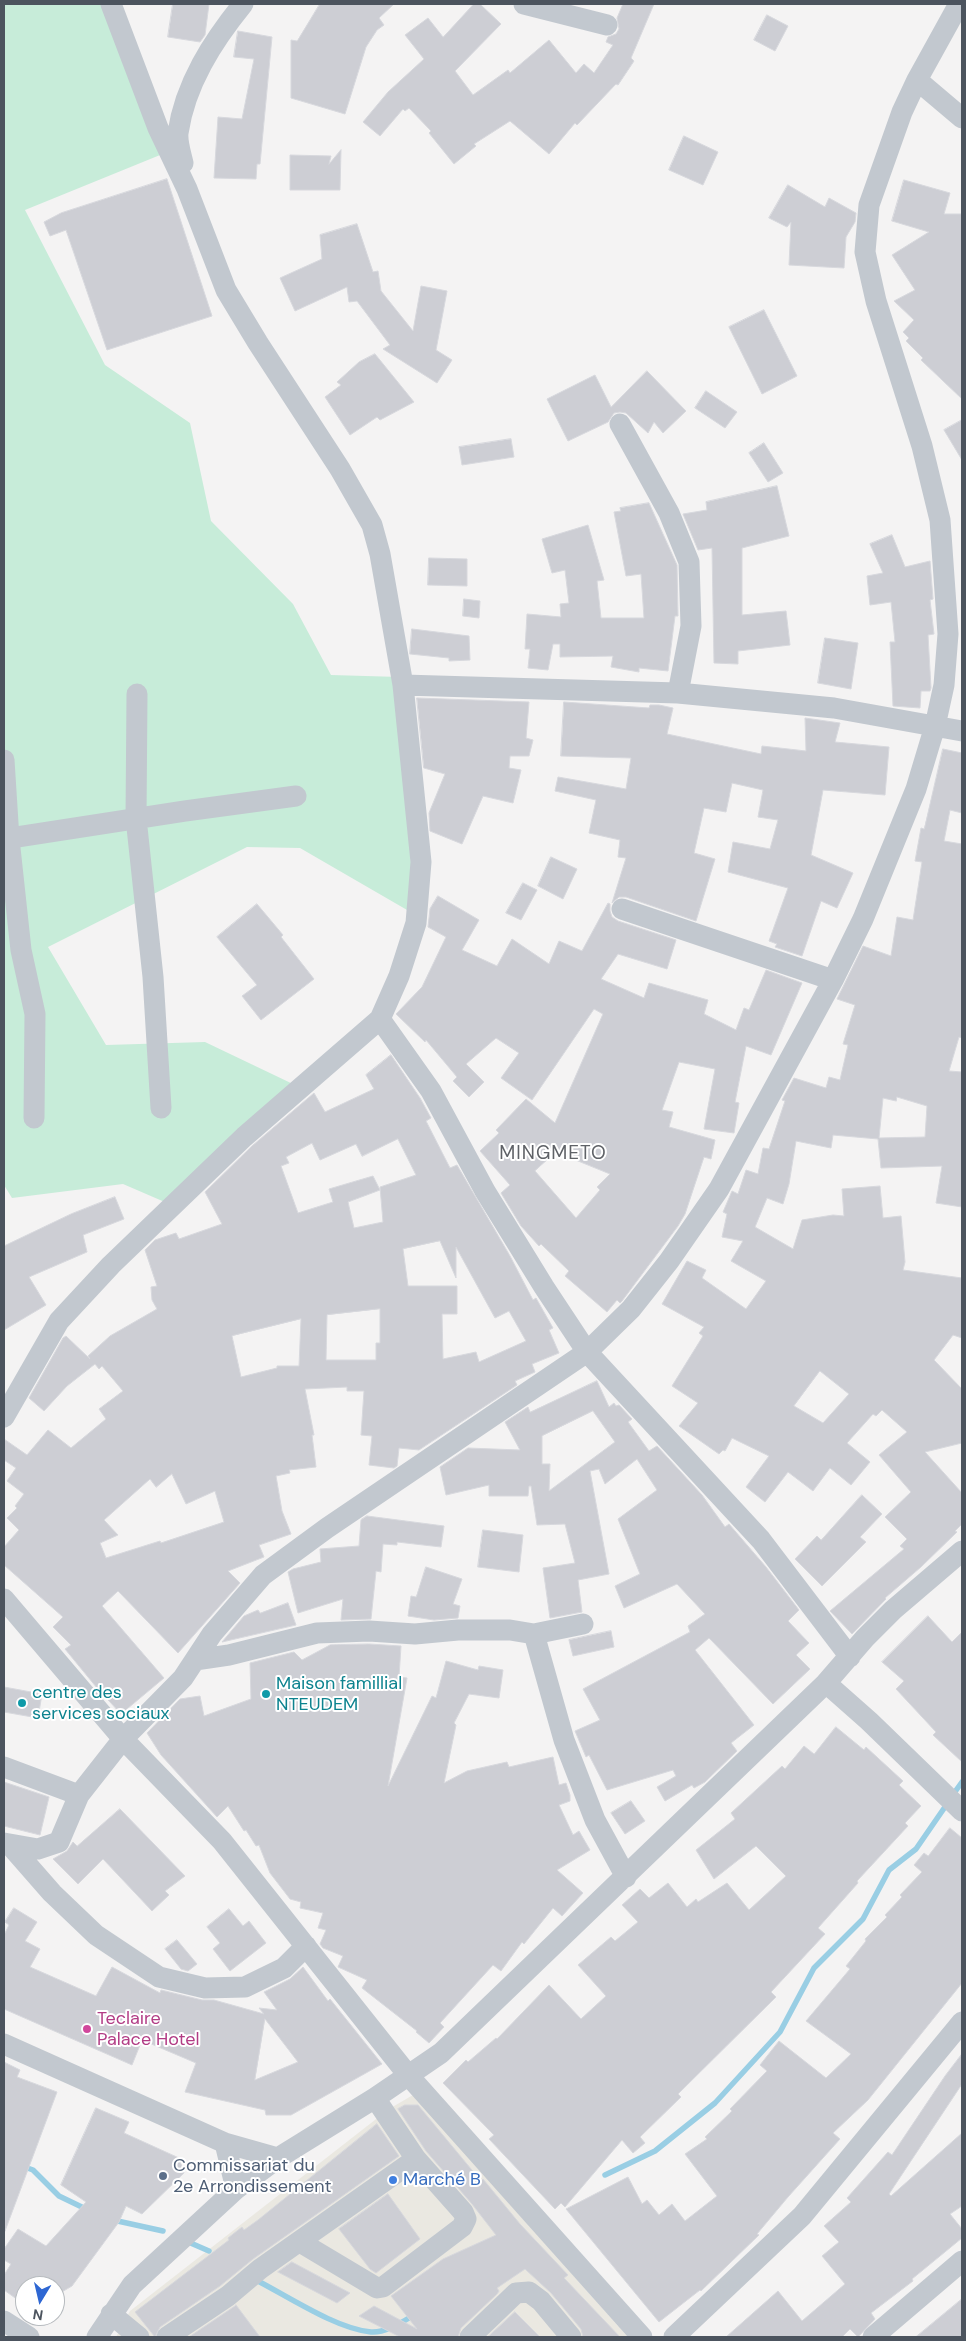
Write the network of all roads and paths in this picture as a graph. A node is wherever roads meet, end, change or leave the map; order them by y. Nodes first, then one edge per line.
1 (111, 4) edge
2 (243, 4) edge
3 (524, 4) edge
4 (959, 4) edge
5 (607, 25) dead end
6 (917, 80) junction
7 (962, 118) edge
8 (187, 188) junction
9 (620, 424) dead end
10 (403, 685) junction
11 (678, 693) junction
12 (138, 694) dead end
13 (935, 726) junction
14 (962, 731) edge
15 (4, 760) edge
16 (296, 796) dead end
17 (136, 818) junction
18 (6, 839) edge
19 (622, 909) dead end
20 (833, 980) junction
21 (380, 1019) junction
22 (161, 1108) dead end
23 (34, 1118) dead end
24 (587, 1352) junction
25 (4, 1417) edge
26 (962, 1550) edge
27 (7, 1607) edge
28 (582, 1624) dead end
29 (534, 1634) junction
30 (850, 1657) junction
31 (195, 1660) junction
32 (826, 1683) junction
33 (123, 1739) junction
34 (4, 1767) edge
35 (79, 1795) junction
36 (959, 1808) edge
37 (7, 1844) edge
38 (626, 1877) junction
39 (306, 1946) junction
40 (962, 2022) edge
41 (4, 2044) edge
42 (408, 2075) junction
43 (375, 2098) junction
44 (225, 2143) junction
45 (278, 2158) junction
46 (416, 2159) junction
47 (236, 2189) junction
48 (300, 2242) junction
49 (962, 2261) edge
50 (111, 2314) junction
51 (4, 2321) edge
52 (29, 2337) edge
53 (97, 2337) edge
54 (139, 2337) edge
55 (168, 2337) edge
56 (470, 2337) edge
57 (571, 2337) edge
58 (642, 2337) edge
59 (674, 2337) edge
60 (873, 2337) edge

1 - 8 street
2 - 8 street
3 - 5 street
4 - 6 street
6 - 7 street
6 - 13 street
8 - 10 street
9 - 11 street
10 - 11 street
10 - 21 street
11 - 13 street
12 - 17 street
13 - 14 street
13 - 20 street
15 - 18 street
16 - 17 street
17 - 18 street
17 - 22 street
18 - 23 street
19 - 20 street
20 - 24 street
21 - 24 street
21 - 25 street
24 - 30 street
24 - 31 street
26 - 30 street
27 - 33 street
28 - 29 street
29 - 31 street
29 - 38 street
30 - 32 street
31 - 33 street
32 - 36 street
32 - 38 street
33 - 35 street
33 - 39 street
34 - 35 street
35 - 37 street
37 - 39 street
38 - 42 street
39 - 42 street
40 - 59 street
41 - 44 street
42 - 43 street
42 - 58 street
43 - 45 street
43 - 46 street
44 - 45 street
44 - 47 street
45 - 47 street
46 - 48 street
46 - 48 street
47 - 50 street
48 - 55 street
49 - 60 street
50 - 53 street
50 - 54 street
51 - 52 street
56 - 57 street

